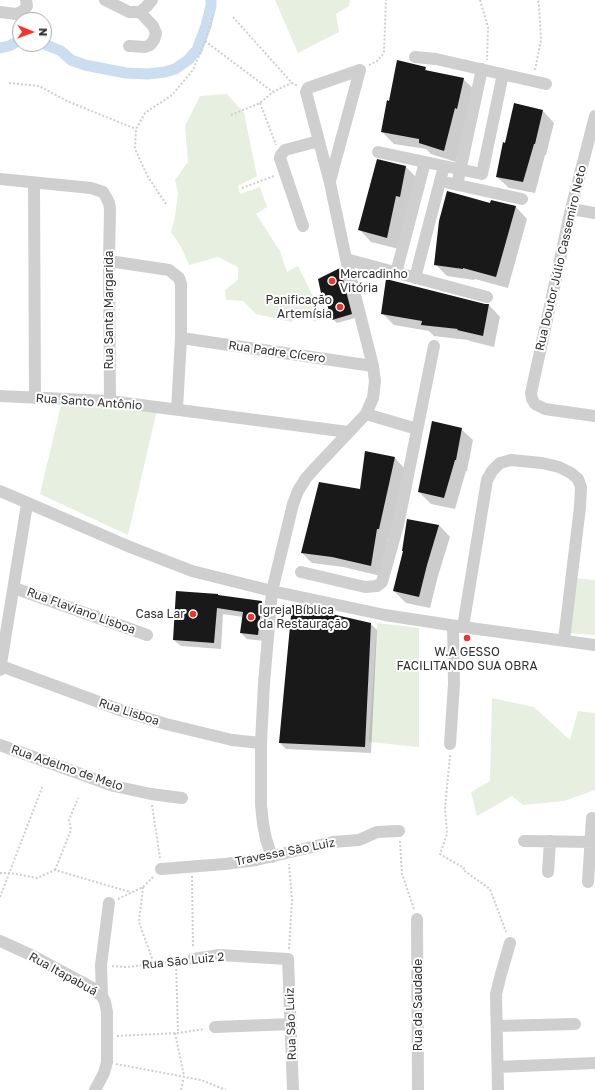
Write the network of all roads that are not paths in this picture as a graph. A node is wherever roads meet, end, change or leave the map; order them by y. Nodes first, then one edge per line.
1 (26, 0) edge
2 (105, 0) edge
3 (152, 0) edge
4 (0, 12) edge
5 (140, 12) junction
6 (129, 46) dead end
7 (415, 57) dead end
8 (484, 70) junction
9 (503, 74) junction
10 (546, 84) dead end
11 (595, 116) edge
12 (319, 141) junction
13 (378, 152) dead end
14 (425, 162) junction
15 (444, 166) junction
16 (460, 169) junction
17 (482, 174) junction
18 (0, 179) edge
19 (440, 181) junction
20 (34, 183) junction
21 (330, 183) junction
22 (457, 185) junction
23 (479, 190) junction
24 (522, 199) dead end
25 (571, 209) junction
26 (595, 213) edge
27 (303, 226) dead end
28 (346, 259) junction
29 (109, 261) junction
30 (396, 273) junction
31 (415, 278) junction
32 (487, 297) dead end
33 (181, 338) junction
34 (434, 346) dead end
35 (373, 366) junction
36 (0, 396) edge
37 (35, 398) junction
38 (110, 401) junction
39 (177, 409) junction
40 (371, 416) junction
41 (595, 416) edge
42 (417, 429) junction
43 (348, 432) junction
44 (0, 492) edge
45 (28, 504) junction
46 (301, 572) dead end
47 (14, 588) junction
48 (272, 592) junction
49 (458, 626) junction
50 (147, 635) dead end
51 (564, 640) junction
52 (595, 644) edge
53 (0, 668) edge
54 (261, 743) junction
55 (0, 744) edge
56 (450, 744) road end
57 (182, 798) dead end
58 (592, 818) dead end
59 (399, 831) road end
60 (524, 841) dead end
61 (550, 841) junction
62 (593, 842) edge
63 (272, 857) junction
64 (161, 869) road end
65 (548, 872) dead end
66 (588, 882) dead end
67 (108, 902) road end
68 (417, 919) road end
69 (0, 941) edge
70 (510, 943) road end
71 (193, 959) road end
72 (288, 959) joint
73 (102, 996) junction
74 (291, 1024) junction
75 (575, 1024) dead end
76 (216, 1026) road end
77 (497, 1026) junction
78 (595, 1064) edge
79 (498, 1067) junction
80 (95, 1090) edge
81 (293, 1090) edge
82 (418, 1090) edge
83 (498, 1090) edge

1 - 4 street
2 - 5 street
3 - 5 street
5 - 6 street
7 - 8 street
8 - 9 street
8 - 16 street
9 - 10 street
9 - 17 street
11 - 25 street, Rua Doutor Júlio Cassemiro Neto
12 - 21 street
12 - 21 street
12 - 27 street
13 - 14 street
14 - 15 street
14 - 30 street
15 - 16 street
15 - 19 street
16 - 17 street
16 - 22 street
17 - 23 street
18 - 20 street, Rua Santa Margarida
19 - 22 street
19 - 31 street
20 - 29 street, Rua Santa Margarida
20 - 37 street
21 - 28 street
22 - 23 street
23 - 24 street
25 - 26 street
25 - 41 street, Rua Doutor Júlio Cassemiro Neto
28 - 30 street
28 - 35 street
29 - 33 street
29 - 38 street, Rua Santa Margarida
30 - 31 street
31 - 32 street
33 - 35 street, Rua Padre Cícero
33 - 39 street
34 - 42 street
35 - 40 street
36 - 37 street, Rua Santo Antônio
37 - 38 street, Rua Santo Antônio
38 - 39 street, Rua Santo Antônio
39 - 43 street, Rua Santo Antônio
40 - 42 street
40 - 43 street
42 - 46 street
43 - 48 street
44 - 45 street
45 - 47 street
45 - 48 street
47 - 50 street, Rua Flaviano Lisboa
47 - 53 street
48 - 49 street
48 - 54 street
49 - 51 street
49 - 51 street
49 - 56 street
51 - 52 street
53 - 54 street, Rua Lisboa
54 - 63 street
55 - 57 street, Rua Adelmo de Melo
58 - 62 street
59 - 63 street, Travessa São Luiz
60 - 61 street
61 - 62 street
61 - 65 street
62 - 66 street
63 - 64 street, Travessa São Luiz
67 - 73 street
68 - 82 street, Rua da Saudade
69 - 73 street, Rua Itapabuá
70 - 77 street
71 - 72 street, Rua São Luiz 2
72 - 74 street, Rua São Luiz
73 - 80 street, Rua Itapabuá
74 - 76 street
74 - 81 street, Rua São Luiz
75 - 77 street
77 - 79 street
78 - 79 street
79 - 83 street

